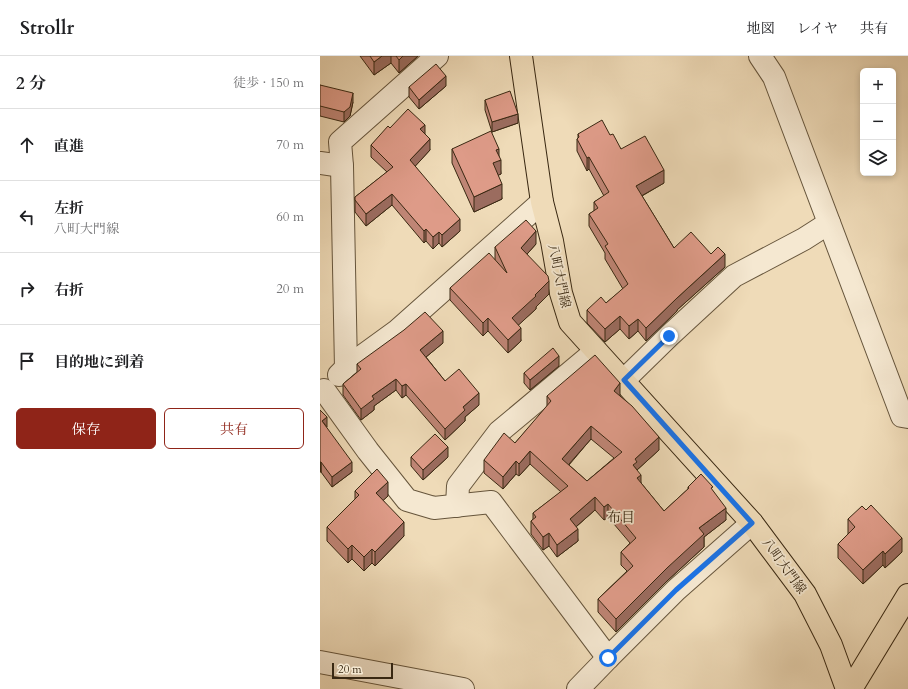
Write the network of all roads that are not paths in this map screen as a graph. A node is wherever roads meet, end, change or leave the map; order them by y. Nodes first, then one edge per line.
1 (437, 56) edge
2 (521, 56) edge
3 (760, 56) edge
4 (320, 162) edge
5 (342, 166) junction
6 (542, 202) junction
7 (829, 223) junction
8 (596, 351) junction
9 (346, 368) junction
10 (624, 380) junction
11 (322, 391) edge
12 (908, 417) edge
13 (457, 506) junction
14 (752, 523) junction
15 (908, 595) edge
16 (608, 658) junction
17 (320, 662) edge
18 (463, 689) edge
19 (578, 689) edge
20 (847, 689) edge
21 (851, 689) edge

1 - 5 street
2 - 6 main road, 八町大門線
3 - 7 street
4 - 5 street
5 - 9 street
6 - 8 main road, 八町大門線
6 - 9 street
7 - 10 street
7 - 12 street
8 - 10 main road, 八町大門線
8 - 13 street
9 - 11 street
10 - 14 main road, 八町大門線
11 - 13 street
13 - 16 street
14 - 16 street
14 - 20 main road, 八町大門線
15 - 21 main road
16 - 19 street
17 - 18 street

